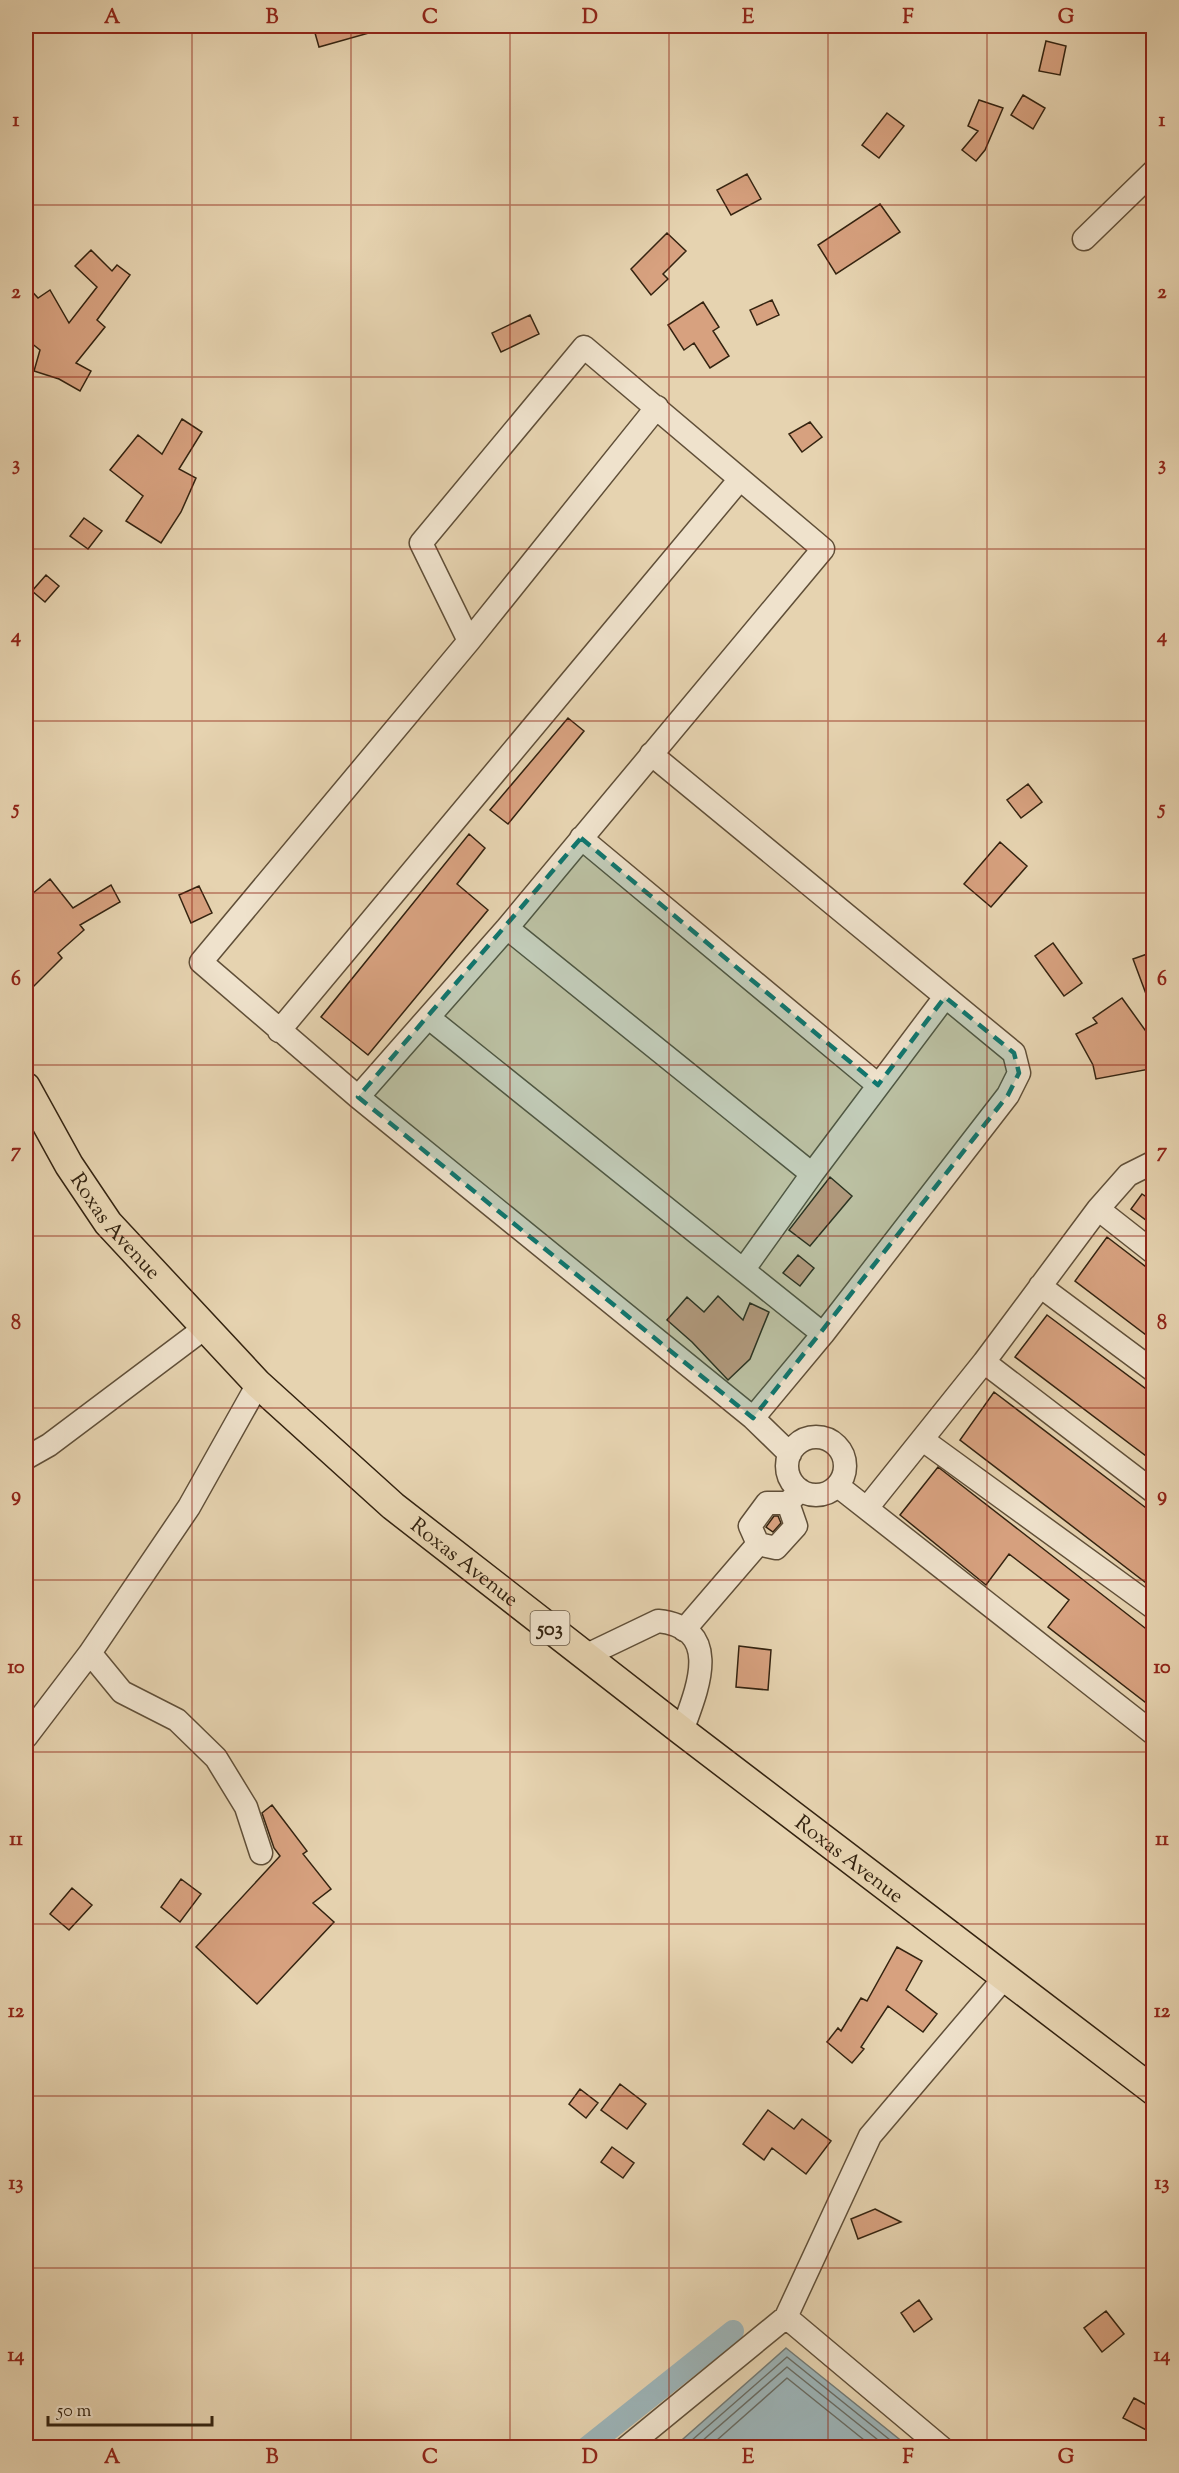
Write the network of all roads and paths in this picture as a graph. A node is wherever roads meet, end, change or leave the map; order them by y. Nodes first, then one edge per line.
1 (1154, 171) edge
2 (1084, 239) dead end
3 (657, 406) junction
4 (740, 479) junction
5 (468, 641) junction
6 (651, 754) junction
7 (581, 838) junction
8 (507, 928) junction
9 (945, 997) junction
10 (429, 1018) junction
11 (279, 1031) junction
12 (878, 1085) junction
13 (26, 1087) edge
14 (358, 1097) junction
15 (1154, 1162) edge
16 (812, 1174) junction
17 (1098, 1209) junction
18 (1154, 1252) edge
19 (744, 1269) junction
20 (1040, 1286) junction
21 (206, 1327) junction
22 (823, 1334) junction
23 (984, 1362) junction
24 (1154, 1371) edge
25 (258, 1384) junction
26 (753, 1418) junction
27 (923, 1440) junction
28 (27, 1454) edge
29 (790, 1454) junction
30 (838, 1486) junction
31 (1154, 1492) edge
32 (794, 1497) junction
33 (867, 1508) junction
34 (758, 1544) junction
35 (1154, 1608) edge
36 (684, 1630) junction
37 (90, 1653) junction
38 (585, 1656) junction
39 (682, 1731) junction
40 (1154, 1734) edge
41 (26, 1737) edge
42 (261, 1853) dead end
43 (1005, 1977) junction
44 (1154, 2091) edge
45 (786, 2317) junction
46 (626, 2448) edge
47 (942, 2448) edge

1 - 2 street
3 - 4 street
3 - 5 street
3 - 5 street
4 - 6 street
4 - 11 street
5 - 11 street
6 - 7 street
6 - 9 street
7 - 8 street
7 - 12 street
8 - 10 street
8 - 16 street
9 - 12 street
9 - 22 street
10 - 14 street
10 - 19 street
11 - 14 street
12 - 16 street
13 - 21 main road, Roxas Avenue / 503
14 - 26 street
15 - 17 street
16 - 19 street
17 - 18 street
17 - 20 street
19 - 22 street
20 - 23 street
20 - 24 street
21 - 25 main road, Roxas Avenue / 503
21 - 28 street
22 - 26 street
23 - 27 street
23 - 31 street
25 - 37 street
25 - 38 main road, Roxas Avenue / 503
26 - 29 street
27 - 33 street
27 - 35 street
29 - 30 street
29 - 32 street
30 - 32 street
30 - 33 street
32 - 34 street
32 - 34 street
33 - 40 street
34 - 36 street
36 - 38 street
36 - 39 street
37 - 41 street
37 - 42 street
38 - 39 main road, Roxas Avenue / 503
39 - 43 main road, Roxas Avenue / 503
43 - 44 main road, Roxas Avenue / 503
43 - 45 street
45 - 46 street
45 - 47 street

